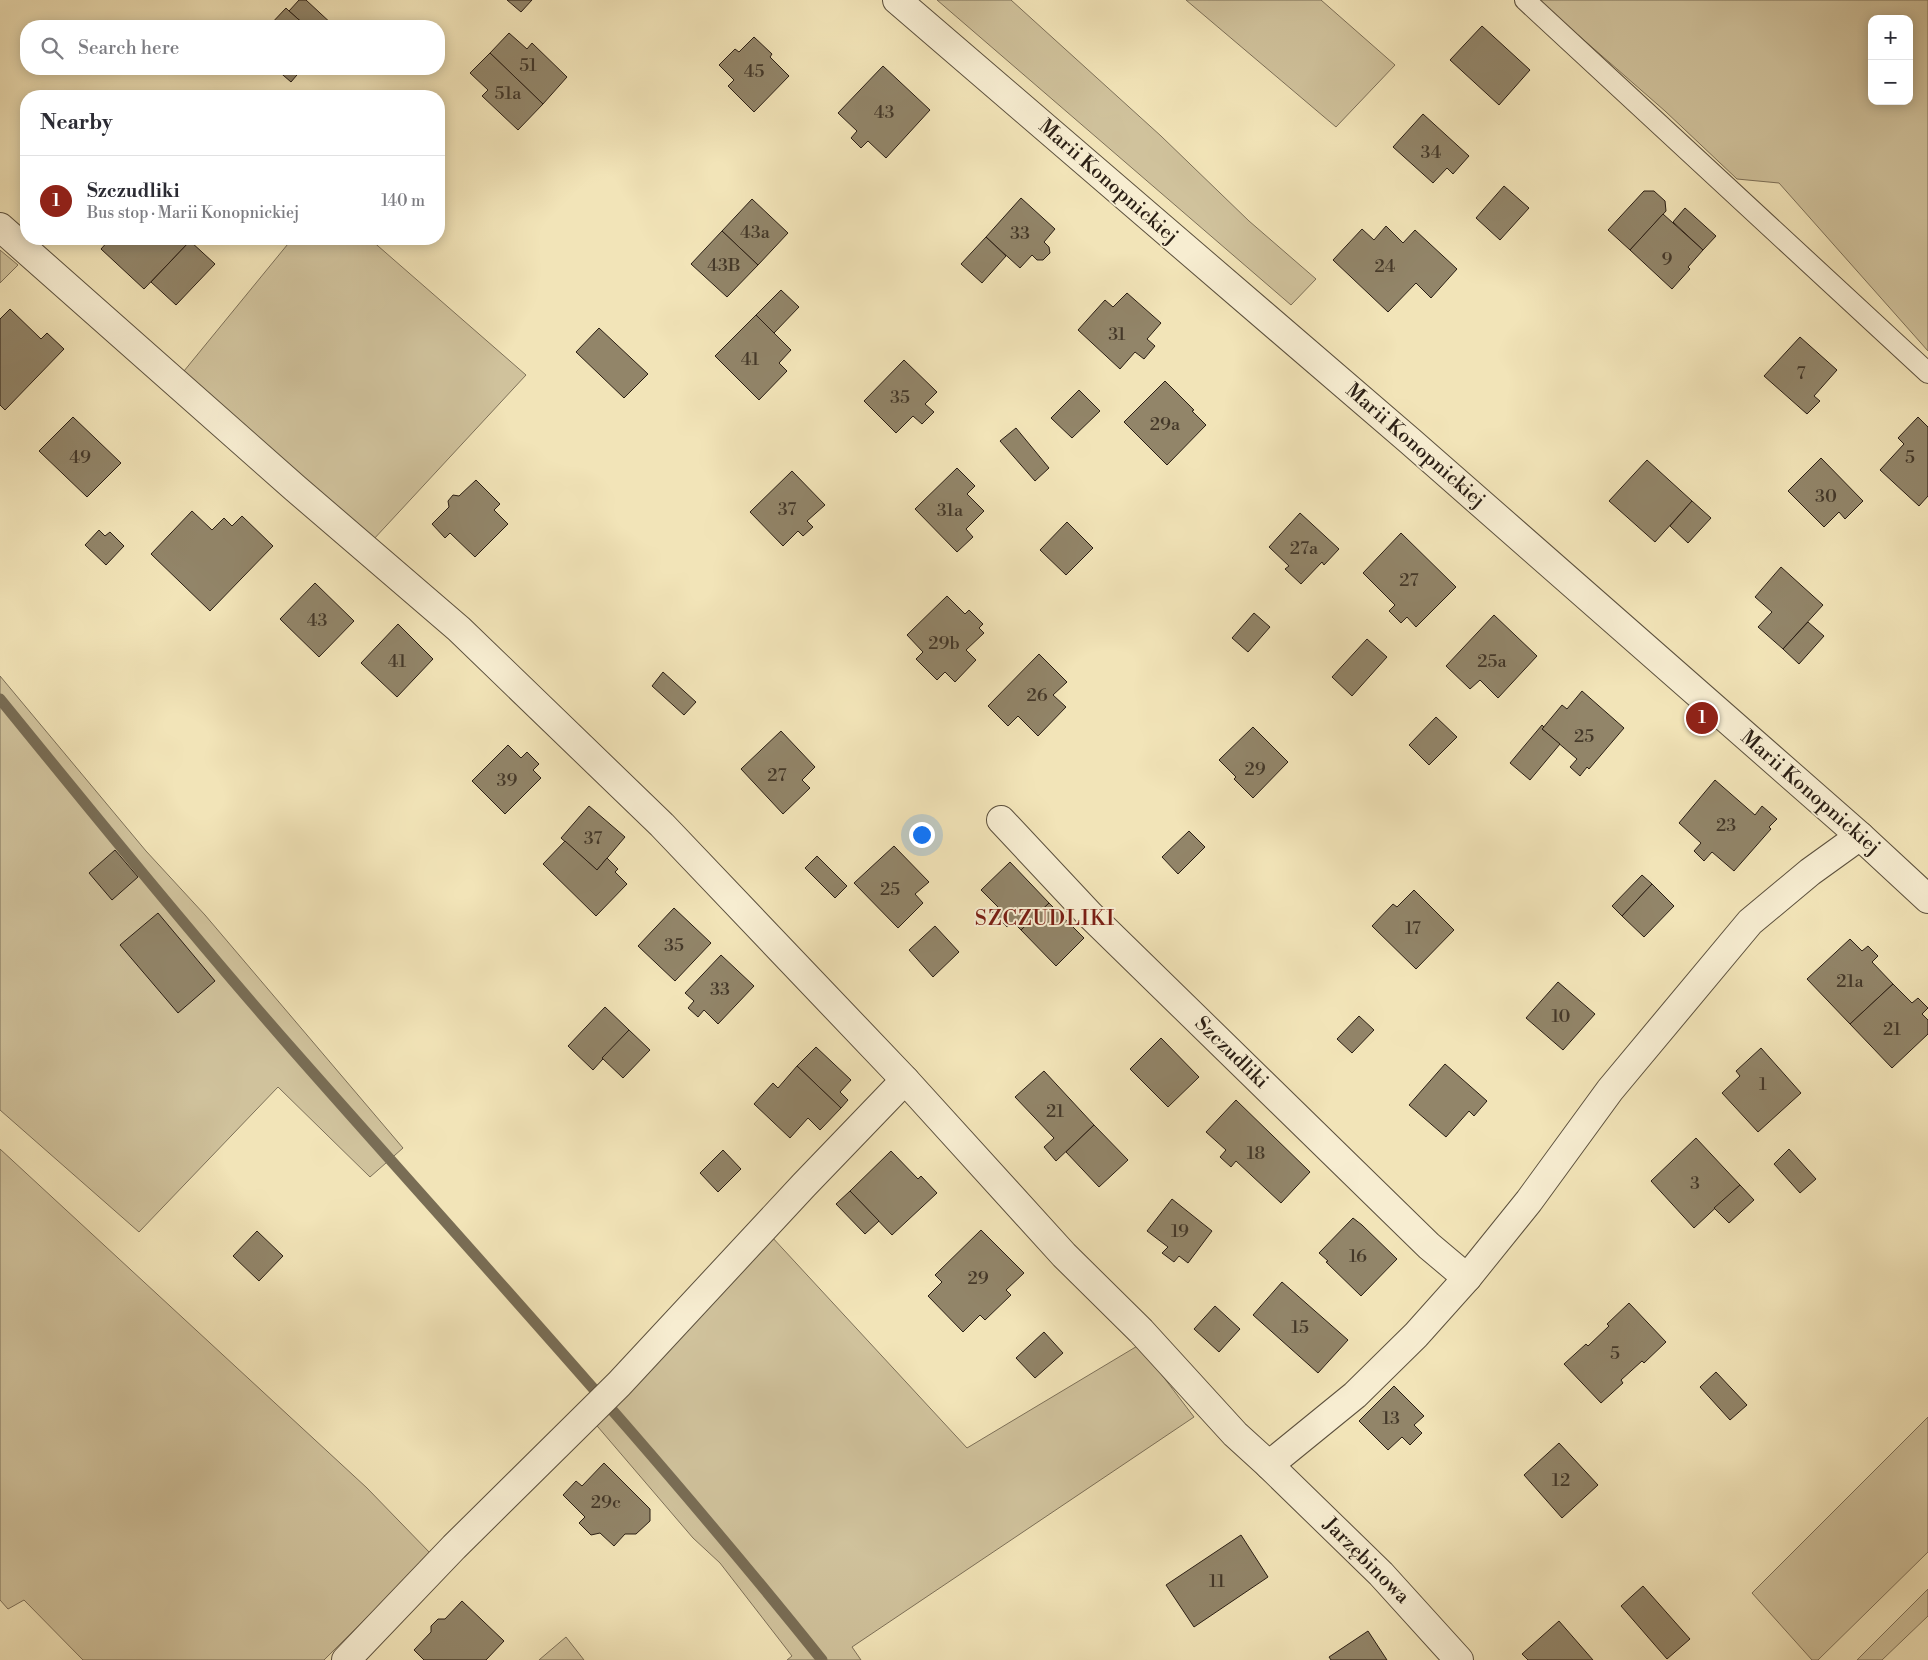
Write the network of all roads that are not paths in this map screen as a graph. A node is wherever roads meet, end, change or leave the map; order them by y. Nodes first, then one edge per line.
1 (897, 0) edge
2 (1525, 0) edge
3 (0, 227) edge
4 (20, 245) edge
5 (20, 245) edge
6 (1928, 373) edge
7 (1002, 820) dead end
8 (1860, 836) junction
9 (1928, 899) edge
10 (905, 1080) junction
11 (1467, 1278) junction
12 (1269, 1465) junction
13 (346, 1660) edge
14 (1458, 1660) edge

1 - 8 street, Marii Konopnickiej
2 - 6 lane
3 - 5 street, Jarzębinowa
4 - 10 street, Jarzębinowa
7 - 11 street, Szczudliki
8 - 9 street, Marii Konopnickiej
8 - 11 street
10 - 12 street, Jarzębinowa
10 - 13 street
11 - 12 street
12 - 14 street, Jarzębinowa

